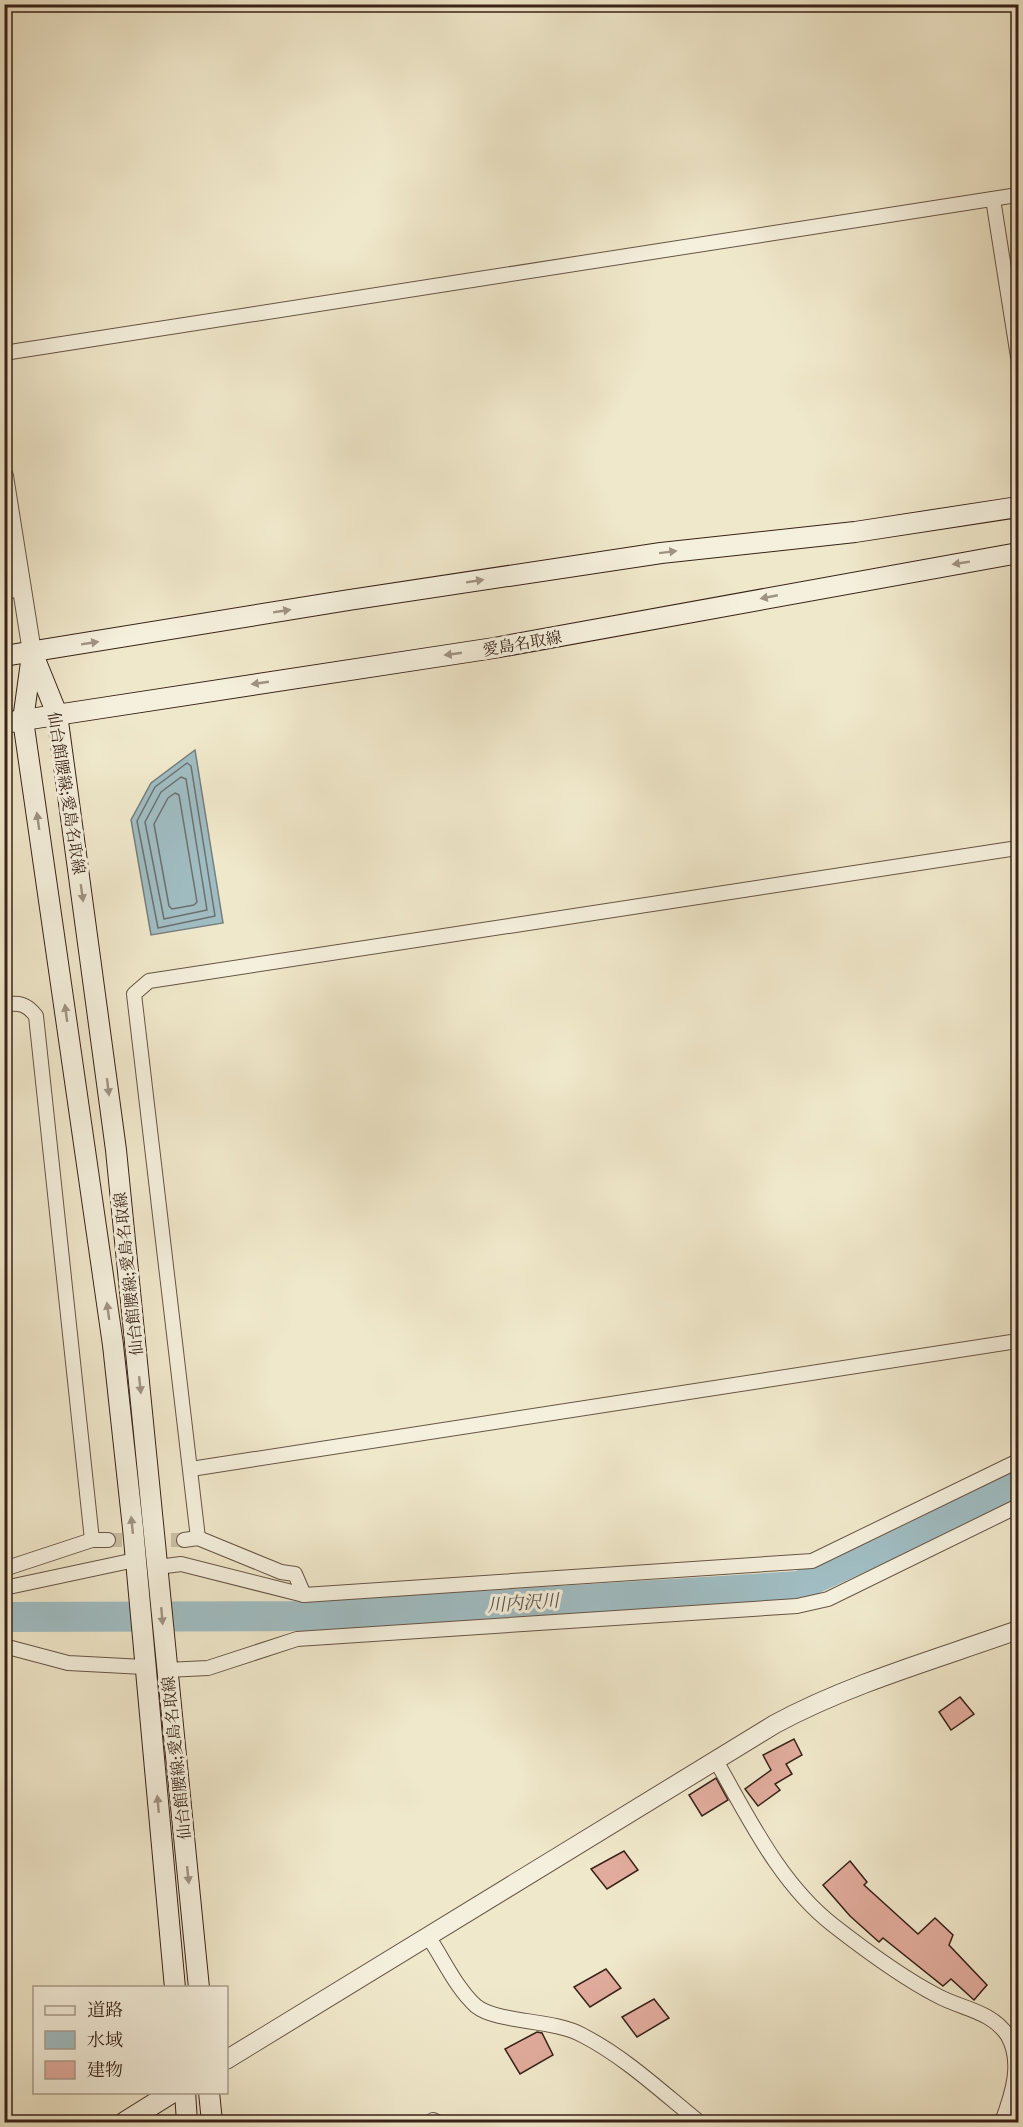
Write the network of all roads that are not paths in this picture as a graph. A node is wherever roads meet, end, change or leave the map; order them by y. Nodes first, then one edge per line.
1 (1018, 195) edge
2 (993, 199) junction
3 (4, 353) edge
4 (1018, 357) edge
5 (4, 476) edge
6 (1018, 507) edge
7 (1018, 553) edge
8 (12, 590) edge
9 (32, 652) junction
10 (4, 656) edge
11 (57, 714) junction
12 (14, 721) edge
13 (1018, 848) edge
14 (4, 1005) edge
15 (1018, 1341) edge
16 (1018, 1461) edge
17 (191, 1469) junction
18 (1018, 1506) edge
19 (198, 1538) junction
20 (92, 1540) junction
21 (108, 1540) tunnel mouth
22 (184, 1540) tunnel mouth
23 (135, 1560) junction
24 (4, 1569) edge
25 (158, 1574) junction
26 (4, 1588) edge
27 (304, 1595) junction
28 (1018, 1630) edge
29 (4, 1646) edge
30 (144, 1659) junction
31 (166, 1660) junction
32 (715, 1759) junction
33 (429, 1938) junction
34 (175, 1986) edge
35 (199, 1986) edge
36 (228, 2059) edge
37 (170, 2094) edge
38 (185, 2094) edge
39 (209, 2094) edge
40 (125, 2122) edge
41 (187, 2122) edge
42 (212, 2122) edge
43 (699, 2122) edge
44 (1002, 2122) edge

1 - 2 street
2 - 3 street
2 - 4 street
5 - 8 street
9 -> 6 main road
7 -> 11 main road, 愛島名取線
8 - 9 street
9 - 10 main road
9 - 11 main road, 仙台館腰線;愛島名取線
9 - 12 main road, 仙台館腰線;愛島名取線
11 - 12 main road, 愛島名取線
11 -> 25 main road, 仙台館腰線;愛島名取線
23 -> 12 main road, 仙台館腰線;愛島名取線
13 - 17 street
14 - 20 street
15 - 17 street
16 - 27 street
17 - 19 street
18 - 31 street
19 - 22 street
19 - 27 street
20 - 21 street
20 - 24 street
23 - 26 street
23 - 30 main road, 仙台館腰線;愛島名取線
25 - 27 street
25 -> 31 main road, 仙台館腰線;愛島名取線
28 - 32 street
29 - 30 street
34 -> 30 main road, 仙台館腰線;愛島名取線
31 -> 35 main road, 仙台館腰線;愛島名取線
32 - 33 street
32 - 44 street
33 - 36 street
33 - 43 street
37 - 40 main road
38 - 41 main road
39 - 42 main road

